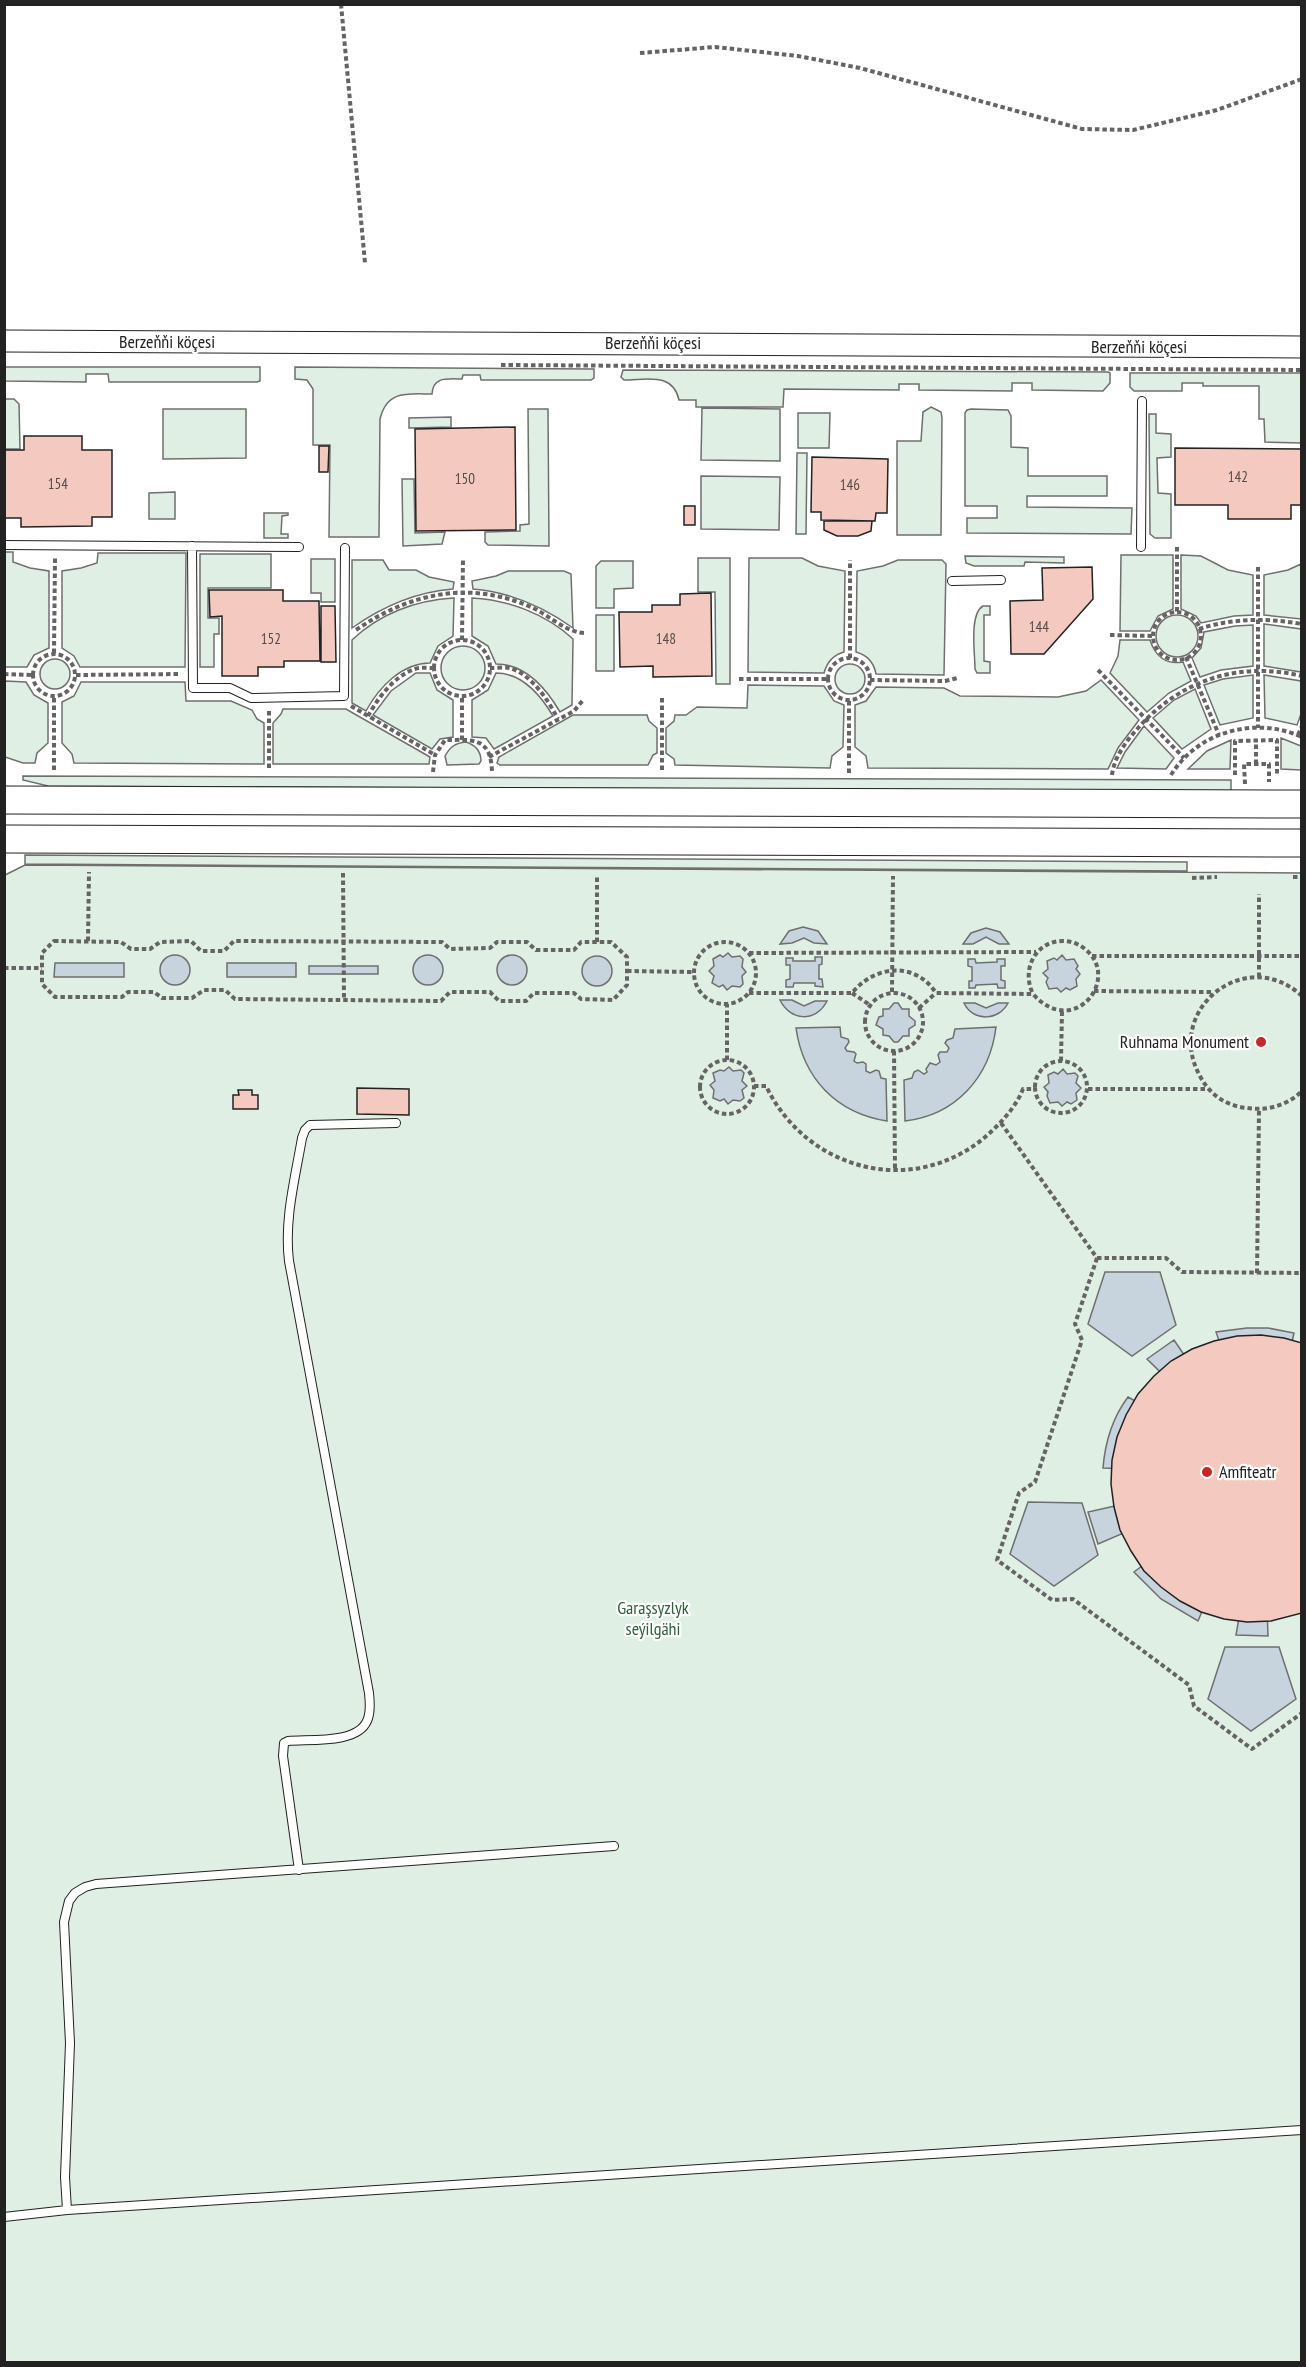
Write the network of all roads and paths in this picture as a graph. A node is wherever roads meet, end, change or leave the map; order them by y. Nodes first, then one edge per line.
1 (341, 4) edge
2 (640, 53) dead end
3 (1302, 79) edge
4 (365, 263) dead end
5 (4, 341) edge
6 (1302, 347) edge
7 (494, 365) dead end
8 (1302, 370) edge
9 (1142, 401) dead end
10 (4, 545) edge
11 (56, 546) junction
12 (192, 546) junction
13 (298, 547) dead end
14 (1141, 547) dead end
15 (1177, 547) dead end
16 (345, 549) dead end
17 (463, 558) dead end
18 (850, 560) dead end
19 (1258, 567) dead end
20 (1001, 580) dead end
21 (952, 581) dead end
22 (463, 593) junction
23 (1177, 612) junction
24 (1258, 620) junction
25 (1302, 624) edge
26 (1199, 629) junction
27 (584, 633) dead end
28 (344, 634) junction
29 (1110, 635) dead end
30 (1154, 636) junction
31 (462, 640) junction
32 (54, 653) junction
33 (1186, 657) junction
34 (850, 658) junction
35 (434, 668) junction
36 (490, 668) junction
37 (1098, 670) dead end
38 (1258, 670) junction
39 (4, 674) edge
40 (193, 674) junction
41 (33, 675) junction
42 (76, 675) junction
43 (1302, 676) edge
44 (958, 678) dead end
45 (739, 679) dead end
46 (829, 679) junction
47 (870, 680) junction
48 (1197, 683) junction
49 (54, 696) junction
50 (344, 696) junction
51 (462, 696) junction
52 (269, 698) junction
53 (662, 698) dead end
54 (584, 699) dead end
55 (849, 700) junction
56 (368, 716) junction
57 (558, 719) junction
58 (1146, 719) junction
59 (1302, 726) edge
60 (1258, 728) junction
61 (1219, 735) junction
62 (1300, 736) edge
63 (462, 740) junction
64 (1256, 741) junction
65 (435, 755) junction
66 (489, 757) junction
67 (1184, 758) junction
68 (1256, 764) junction
69 (54, 770) dead end
70 (269, 771) dead end
71 (433, 771) dead end
72 (492, 772) dead end
73 (662, 773) dead end
74 (849, 773) dead end
75 (1112, 775) dead end
76 (1171, 775) dead end
77 (1235, 775) dead end
78 (1277, 775) dead end
79 (1245, 784) dead end
80 (1269, 785) dead end
81 (4, 800) edge
82 (1302, 804) edge
83 (4, 839) edge
84 (1302, 843) edge
85 (89, 872) dead end
86 (343, 873) dead end
87 (597, 875) dead end
88 (894, 876) dead end
89 (1217, 877) dead end
90 (1293, 877) dead end
91 (1302, 877) edge
92 (1192, 878) dead end
93 (1260, 894) dead end
94 (88, 941) junction
95 (597, 942) junction
96 (343, 944) junction
97 (893, 952) junction
98 (1036, 952) junction
99 (749, 953) junction
100 (1091, 956) junction
101 (1259, 956) junction
102 (1302, 956) edge
103 (4, 968) edge
104 (42, 968) junction
105 (627, 971) junction
106 (893, 971) junction
107 (694, 972) junction
108 (1259, 977) junction
109 (1094, 991) junction
110 (1215, 992) junction
111 (749, 993) junction
112 (852, 993) junction
113 (892, 993) junction
114 (936, 993) junction
115 (1033, 994) junction
116 (1301, 994) edge
117 (344, 1000) junction
118 (728, 1004) junction
119 (870, 1005) junction
120 (919, 1008) junction
121 (1062, 1010) junction
122 (894, 1051) junction
123 (727, 1060) junction
124 (1061, 1061) junction
125 (754, 1086) junction
126 (1035, 1089) junction
127 (1088, 1089) junction
128 (1207, 1089) junction
129 (1302, 1091) edge
130 (1259, 1110) junction
131 (396, 1123) dead end
132 (1001, 1123) junction
133 (895, 1170) junction
134 (1097, 1258) junction
135 (1257, 1273) junction
136 (1302, 1273) edge
137 (1302, 1713) edge
138 (614, 1846) dead end
139 (299, 1870) junction
140 (1302, 2130) edge
141 (67, 2210) junction
142 (4, 2217) edge

1 - 4 path
2 - 3 path
5 - 6 street, Berzeňňi köçesi
7 - 8 path
9 - 14 lane
10 - 11 lane
11 - 12 lane
11 - 32 path
12 - 13 lane
12 - 40 lane
15 - 23 path
16 - 28 lane
17 - 22 path
18 - 34 path
19 - 24 path
20 - 21 lane
22 - 27 path
22 - 28 path
22 - 31 path
23 - 26 path
23 - 30 path
24 - 25 path
24 - 26 path
24 - 38 path
26 - 33 path
28 - 50 lane
29 - 30 path
30 - 33 path
31 - 35 path
31 - 36 path
32 - 41 path
32 - 42 path
33 - 48 path
34 - 46 path
34 - 47 path
35 - 51 path
35 - 56 path
36 - 51 path
36 - 57 path
37 - 58 path
38 - 43 path
38 - 48 path
38 - 60 path
39 - 41 path
40 - 42 path
40 - 52 lane
41 - 49 path
42 - 49 path
44 - 47 path
45 - 46 path
46 - 55 path
47 - 55 path
48 - 58 path
48 - 61 path
49 - 69 path
50 - 52 lane
50 - 56 path
51 - 63 path
52 - 70 path
53 - 73 path
54 - 57 path
55 - 74 path
56 - 65 path
57 - 66 path
58 - 67 path
58 - 75 path
59 - 62 path
60 - 61 path
60 - 62 path
61 - 67 path
63 - 65 path
63 - 66 path
64 - 68 path
64 - 77 path
64 - 78 path
65 - 71 path
66 - 72 path
67 - 76 path
68 - 79 path
68 - 80 path
81 - 82 main road
83 - 84 main road
85 - 94 path
86 - 96 path
87 - 95 path
88 - 97 path
89 - 92 path
90 - 91 path
93 - 101 path
94 - 96 path
94 - 104 path
95 - 96 path
95 - 105 path
96 - 117 path
97 - 98 path
97 - 99 path
97 - 106 path
98 - 100 path
98 - 115 path
99 - 107 path
99 - 111 path
100 - 101 path
100 - 109 path
101 - 102 path
101 - 108 path
103 - 104 path
104 - 117 path
105 - 107 path
105 - 117 path
106 - 112 path
106 - 113 path
106 - 114 path
107 - 118 path
108 - 110 path
108 - 116 path
109 - 110 path
109 - 121 path
110 - 128 path
111 - 112 path
111 - 118 path
112 - 119 path
113 - 119 path
113 - 120 path
114 - 115 path
114 - 120 path
115 - 121 path
118 - 123 path
119 - 122 path
120 - 122 path
121 - 124 path
122 - 133 path
123 - 125 path
123 - 125 path
124 - 126 path
124 - 127 path
125 - 133 path
126 - 127 path
126 - 132 path
127 - 128 path
128 - 130 path
129 - 130 path
130 - 135 path
131 - 139 lane
132 - 133 path
132 - 134 path
134 - 135 path
134 - 137 path
135 - 136 path
138 - 139 lane
139 - 141 lane
140 - 141 lane
141 - 142 lane

